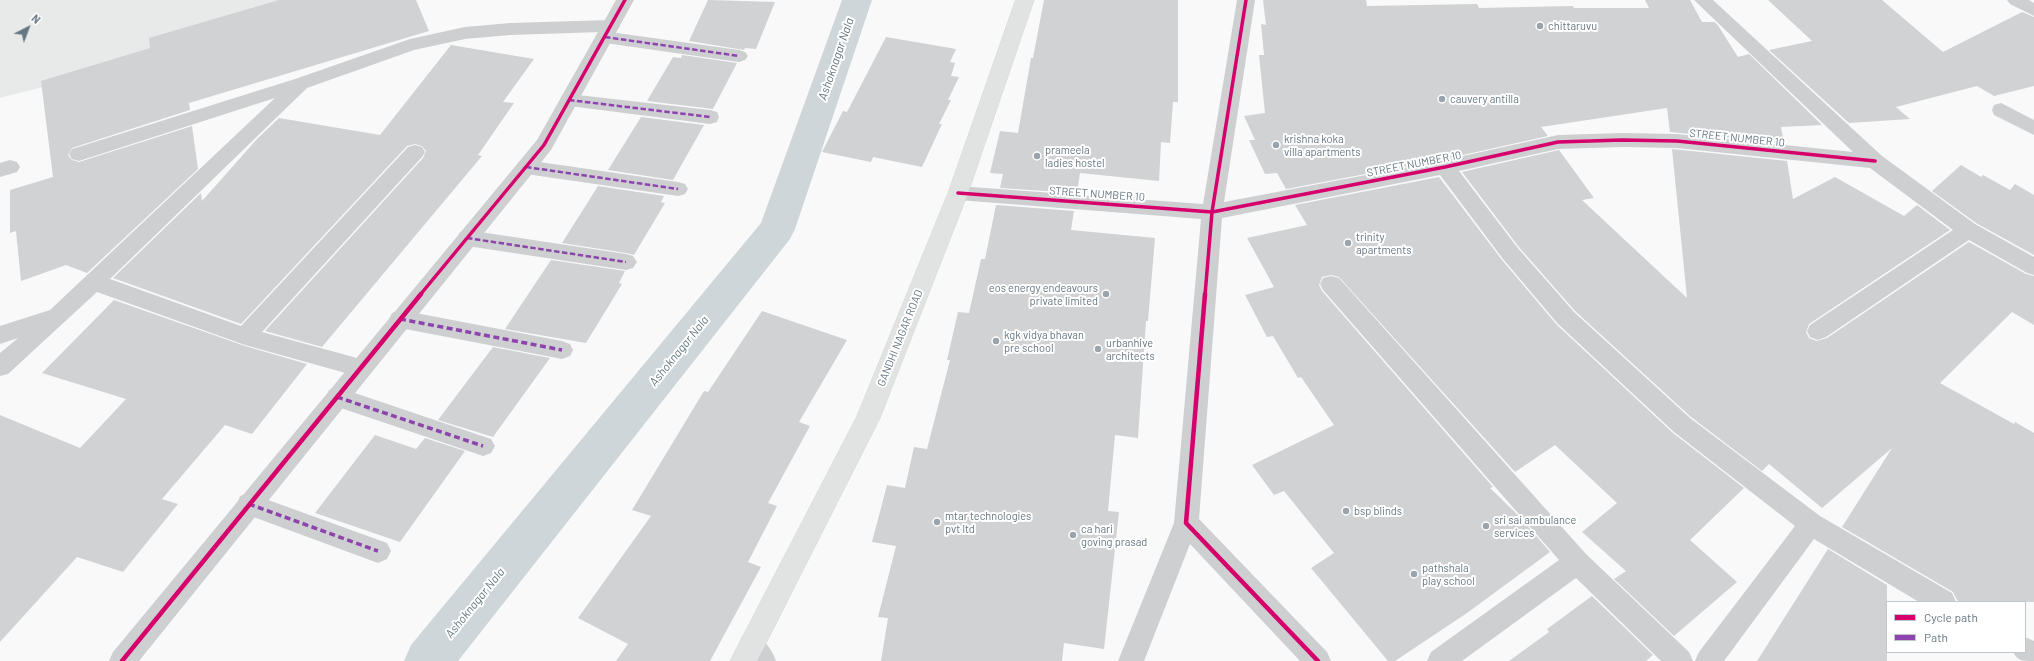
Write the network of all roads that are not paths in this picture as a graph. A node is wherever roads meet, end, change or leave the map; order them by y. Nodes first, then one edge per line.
1 (625, 0) edge
2 (1025, 0) edge
3 (1246, 0) edge
4 (1703, 0) edge
5 (2016, 0) edge
6 (2034, 10) edge
7 (608, 31) junction
8 (739, 56) dead end
9 (302, 84) junction
10 (569, 100) junction
11 (2001, 110) dead end
12 (710, 117) dead end
13 (2034, 128) edge
14 (416, 152) dead end
15 (79, 154) dead end
16 (1875, 161) junction
17 (526, 167) junction
18 (1445, 167) junction
19 (678, 189) dead end
20 (958, 193) junction
21 (1212, 212) junction
22 (1968, 230) junction
23 (467, 238) junction
24 (626, 262) dead end
25 (2034, 267) edge
26 (94, 282) junction
27 (1331, 284) dead end
28 (60, 314) junction
29 (400, 319) junction
30 (1818, 331) dead end
31 (0, 334) edge
32 (245, 336) junction
33 (562, 350) dead end
34 (0, 367) edge
35 (360, 368) junction
36 (337, 397) junction
37 (484, 446) dead end
38 (249, 504) junction
39 (1186, 523) junction
40 (1811, 524) junction
41 (378, 551) dead end
42 (1577, 562) junction
43 (1941, 601) edge
44 (752, 656) edge
45 (122, 661) edge
46 (1131, 661) edge
47 (1318, 661) edge
48 (1440, 661) edge
49 (1680, 661) edge
50 (1708, 661) edge

1 - 7 street
2 - 20 main road, GANDHI NAGAR ROAD
3 - 21 street
4 - 16 street
5 - 6 street
7 - 8 street
7 - 9 street
7 - 10 street
9 - 15 street
9 - 26 street
10 - 12 street
10 - 17 street
11 - 13 street
14 - 32 street
16 - 18 street, STREET NUMBER 10
16 - 22 street
17 - 19 street
17 - 23 street
18 - 21 street, STREET NUMBER 10
18 - 40 street
20 - 21 street, STREET NUMBER 10
20 - 44 main road, GANDHI NAGAR ROAD
21 - 39 street
22 - 25 street
22 - 30 street
23 - 24 street
23 - 29 street
26 - 28 street
26 - 32 street
27 - 42 street
28 - 31 street
28 - 34 street
29 - 33 street
29 - 35 street
32 - 35 street
35 - 36 street
36 - 37 street
36 - 38 street
38 - 41 street
38 - 45 street
39 - 46 street
39 - 47 street
40 - 43 street
40 - 50 street
42 - 48 street
42 - 49 street

